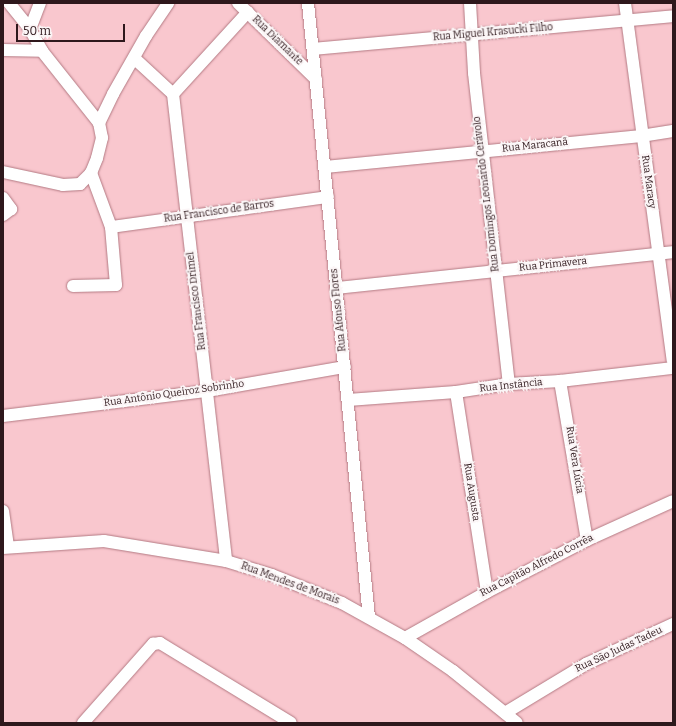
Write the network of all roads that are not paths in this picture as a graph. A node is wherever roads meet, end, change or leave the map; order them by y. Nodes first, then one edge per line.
1 (9, 3) edge
2 (40, 3) edge
3 (168, 3) edge
4 (238, 3) edge
5 (308, 3) edge
6 (470, 3) edge
7 (625, 3) edge
8 (248, 12) junction
9 (673, 16) edge
10 (627, 20) junction
11 (30, 29) junction
12 (472, 35) junction
13 (313, 49) junction
14 (3, 50) edge
15 (42, 50) junction
16 (134, 58) junction
17 (316, 79) junction
18 (173, 94) junction
19 (99, 123) junction
20 (673, 131) edge
21 (641, 136) junction
22 (482, 152) junction
23 (325, 167) junction
24 (3, 172) edge
25 (91, 173) junction
26 (328, 197) junction
27 (3, 198) edge
28 (3, 215) edge
29 (187, 216) junction
30 (111, 227) junction
31 (673, 252) edge
32 (658, 254) junction
33 (496, 271) junction
34 (73, 286) dead end
35 (337, 288) junction
36 (673, 361) edge
37 (344, 367) junction
38 (673, 368) edge
39 (560, 381) junction
40 (509, 384) junction
41 (208, 391) junction
42 (456, 392) junction
43 (348, 400) junction
44 (3, 416) edge
45 (673, 501) edge
46 (3, 511) edge
47 (587, 540) junction
48 (5, 548) edge
49 (226, 561) junction
50 (487, 592) junction
51 (369, 617) junction
52 (673, 624) edge
53 (405, 638) junction
54 (505, 713) junction
55 (83, 723) edge
56 (291, 723) edge
57 (517, 723) edge

1 - 11 street
2 - 11 street
3 - 16 street
4 - 8 street, Rua Diamante
5 - 13 street, Rua Afonso Flores
6 - 12 street, Rua Domingos Leonardo Cerávolo
7 - 10 street, Rua Maracy
8 - 17 street, Rua Diamante
8 - 18 street
9 - 10 street, Rua Miguel Krasucki Filho
10 - 12 street, Rua Miguel Krasucki Filho
10 - 21 street, Rua Maracy
11 - 15 street
12 - 13 street, Rua Miguel Krasucki Filho
12 - 22 street, Rua Domingos Leonardo Cerávolo
13 - 17 street, Rua Afonso Flores
14 - 15 street
15 - 19 street
16 - 18 street
16 - 19 street
17 - 23 street, Rua Afonso Flores
18 - 29 street, Rua Francisco Drimel
19 - 25 street
20 - 21 street, Rua Maracanã
21 - 22 street, Rua Maracanã
21 - 32 street, Rua Maracy
22 - 23 street, Rua Maracanã
22 - 33 street, Rua Domingos Leonardo Cerávolo
23 - 26 street, Rua Afonso Flores
24 - 25 street
25 - 30 street
26 - 29 street, Rua Francisco de Barros
26 - 35 street, Rua Afonso Flores
27 - 28 street
29 - 30 street, Rua Francisco de Barros
29 - 41 street, Rua Francisco Drimel
30 - 34 street
31 - 32 street, Rua Primavera
32 - 33 street, Rua Primavera
32 - 36 street, Rua Maracy
33 - 35 street, Rua Primavera
33 - 40 street, Rua Domingos Leonardo Cerávolo
35 - 37 street, Rua Afonso Flores
37 - 41 street, Rua Antônio Queiroz Sobrinho
37 - 43 street, Rua Afonso Flores
38 - 39 street, Rua Instância
39 - 40 street, Rua Instância
39 - 47 street, Rua Vera Lúcia
40 - 42 street, Rua Instância
41 - 44 street, Rua Antônio Queiroz Sobrinho
41 - 49 street, Rua Francisco Drimel
42 - 43 street, Rua Instância
42 - 50 street, Rua Augusta
43 - 51 street, Rua Afonso Flores
45 - 47 street, Rua Capitão Alfredo Corrêa
46 - 48 street
47 - 50 street, Rua Capitão Alfredo Corrêa
48 - 49 street, Rua Mendes de Morais
49 - 51 street, Rua Mendes de Morais
50 - 53 street, Rua Capitão Alfredo Corrêa
51 - 53 street, Rua Mendes de Morais
52 - 54 street, Rua São Judas Tadeu
53 - 54 street, Rua Mendes de Morais
54 - 57 street, Rua Mendes de Morais
55 - 56 street

